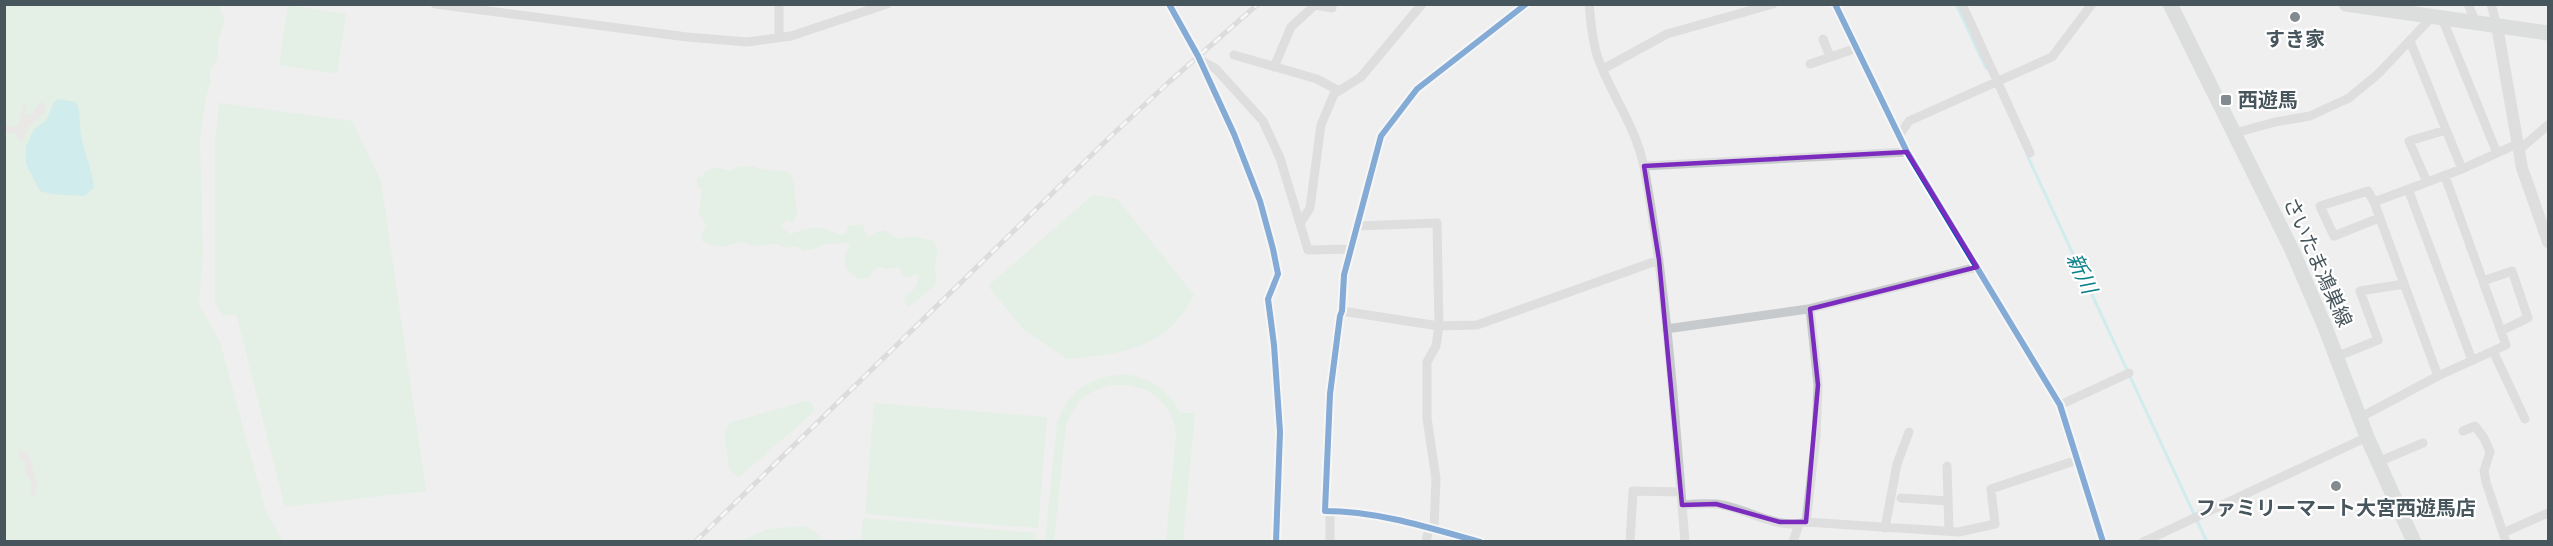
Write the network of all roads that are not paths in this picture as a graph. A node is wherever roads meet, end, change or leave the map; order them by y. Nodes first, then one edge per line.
1 (435, 4) edge
2 (779, 4) edge
3 (887, 4) edge
4 (1332, 4) edge
5 (1422, 4) edge
6 (1526, 4) edge
7 (1589, 4) edge
8 (1773, 4) edge
9 (1835, 4) edge
10 (1962, 4) edge
11 (2092, 4) edge
12 (2170, 4) edge
13 (2346, 4) edge
14 (2468, 4) edge
15 (2491, 4) edge
16 (2437, 18) junction
17 (2476, 23) junction
18 (2497, 26) junction
19 (2548, 33) edge
20 (779, 38) junction
21 (1822, 39) dead end
22 (2410, 41) junction
23 (1857, 48) junction
24 (1234, 55) dead end
25 (1830, 57) junction
26 (1200, 60) dead end
27 (1810, 64) dead end
28 (1274, 67) junction
29 (1603, 69) junction
30 (1997, 81) junction
31 (1339, 91) junction
32 (2548, 125) edge
33 (2446, 130) junction
34 (2235, 133) junction
35 (1899, 136) junction
36 (2518, 147) junction
37 (1907, 152) junction
38 (2030, 153) dead end
39 (2497, 153) junction
40 (1644, 166) junction
41 (2462, 169) junction
42 (2445, 176) junction
43 (2427, 182) junction
44 (2408, 189) junction
45 (2374, 202) junction
46 (2379, 218) junction
47 (1301, 222) junction
48 (1441, 222) dead end
49 (1358, 226) junction
50 (2548, 242) edge
51 (1351, 249) junction
52 (1659, 261) junction
53 (1977, 267) junction
54 (2483, 281) junction
55 (2404, 284) junction
56 (1810, 309) junction
57 (1342, 311) junction
58 (1442, 326) junction
59 (1666, 329) junction
60 (2500, 331) junction
61 (2493, 351) junction
62 (2336, 357) junction
63 (2472, 360) junction
64 (2129, 373) dead end
65 (2438, 376) junction
66 (2060, 405) junction
67 (2359, 418) junction
68 (2525, 419) dead end
69 (2463, 431) dead end
70 (1909, 432) dead end
71 (2367, 437) junction
72 (2423, 443) dead end
73 (2077, 460) junction
74 (2378, 462) junction
75 (1947, 466) dead end
76 (1681, 492) junction
77 (1901, 498) dead end
78 (1948, 501) junction
79 (1682, 505) junction
80 (1330, 511) junction
81 (2548, 513) edge
82 (1802, 523) junction
83 (1431, 528) junction
84 (1885, 528) junction
85 (1965, 530) junction
86 (1949, 531) junction
87 (1449, 537) edge
88 (2505, 537) edge
89 (2103, 540) edge
90 (1330, 542) edge
91 (1426, 542) edge
92 (1480, 542) edge
93 (1630, 542) edge
94 (1685, 542) edge
95 (1793, 542) edge
96 (1965, 542) edge
97 (2092, 542) edge
98 (2143, 542) edge
99 (2414, 542) edge

1 - 20 street
2 - 20 street
3 - 20 street
4 - 28 street
5 - 31 street
6 - 49 street
7 - 29 street
8 - 29 street
9 - 23 street
10 - 30 street
11 - 30 street
12 - 34 main road, さいたま鴻巣線
13 - 16 main road
14 - 17 street
15 - 18 street
16 - 17 main road
16 - 22 street
16 - 39 street
17 - 18 main road
18 - 19 main road
18 - 36 street
21 - 25 street
22 - 33 street
22 - 34 street
23 - 25 street
23 - 35 street
24 - 28 street
25 - 27 street
26 - 47 street
28 - 31 street
29 - 40 street
30 - 35 street
30 - 38 street
31 - 47 street
32 - 36 street
33 - 41 street
33 - 43 street
34 - 62 main road, さいたま鴻巣線
35 - 37 street
36 - 39 street
36 - 50 street
37 - 40 street
37 - 53 street
39 - 41 street
40 - 52 street
41 - 42 street
42 - 43 street
42 - 54 street
43 - 44 street
44 - 45 street
44 - 63 street
45 - 46 street
45 - 46 street
46 - 55 street
47 - 51 street
48 - 58 street
49 - 51 street
49 - 58 street
51 - 57 street
52 - 58 street
52 - 59 street
53 - 56 street
53 - 66 street
54 - 60 street
54 - 60 street
55 - 62 street
55 - 65 street
56 - 59 street
56 - 82 street
57 - 58 street
57 - 80 street
58 - 83 street
59 - 76 street
60 - 61 street
61 - 63 street
61 - 68 street
62 - 67 main road, さいたま鴻巣線
63 - 65 street
64 - 66 street
65 - 67 street
66 - 73 street
67 - 71 main road, さいたま鴻巣線
69 - 88 street
70 - 84 street
71 - 74 main road, さいたま鴻巣線
71 - 98 street
72 - 74 street
73 - 85 street
73 - 89 street
74 - 99 main road, さいたま鴻巣線
75 - 78 street
76 - 79 street
76 - 93 street
77 - 78 street
78 - 86 street
79 - 82 street
79 - 94 street
80 - 83 street
80 - 90 street
81 - 88 street
82 - 84 street
82 - 95 street
83 - 87 street
83 - 91 street
84 - 86 street
85 - 86 street
85 - 96 street
87 - 92 street
89 - 97 street

